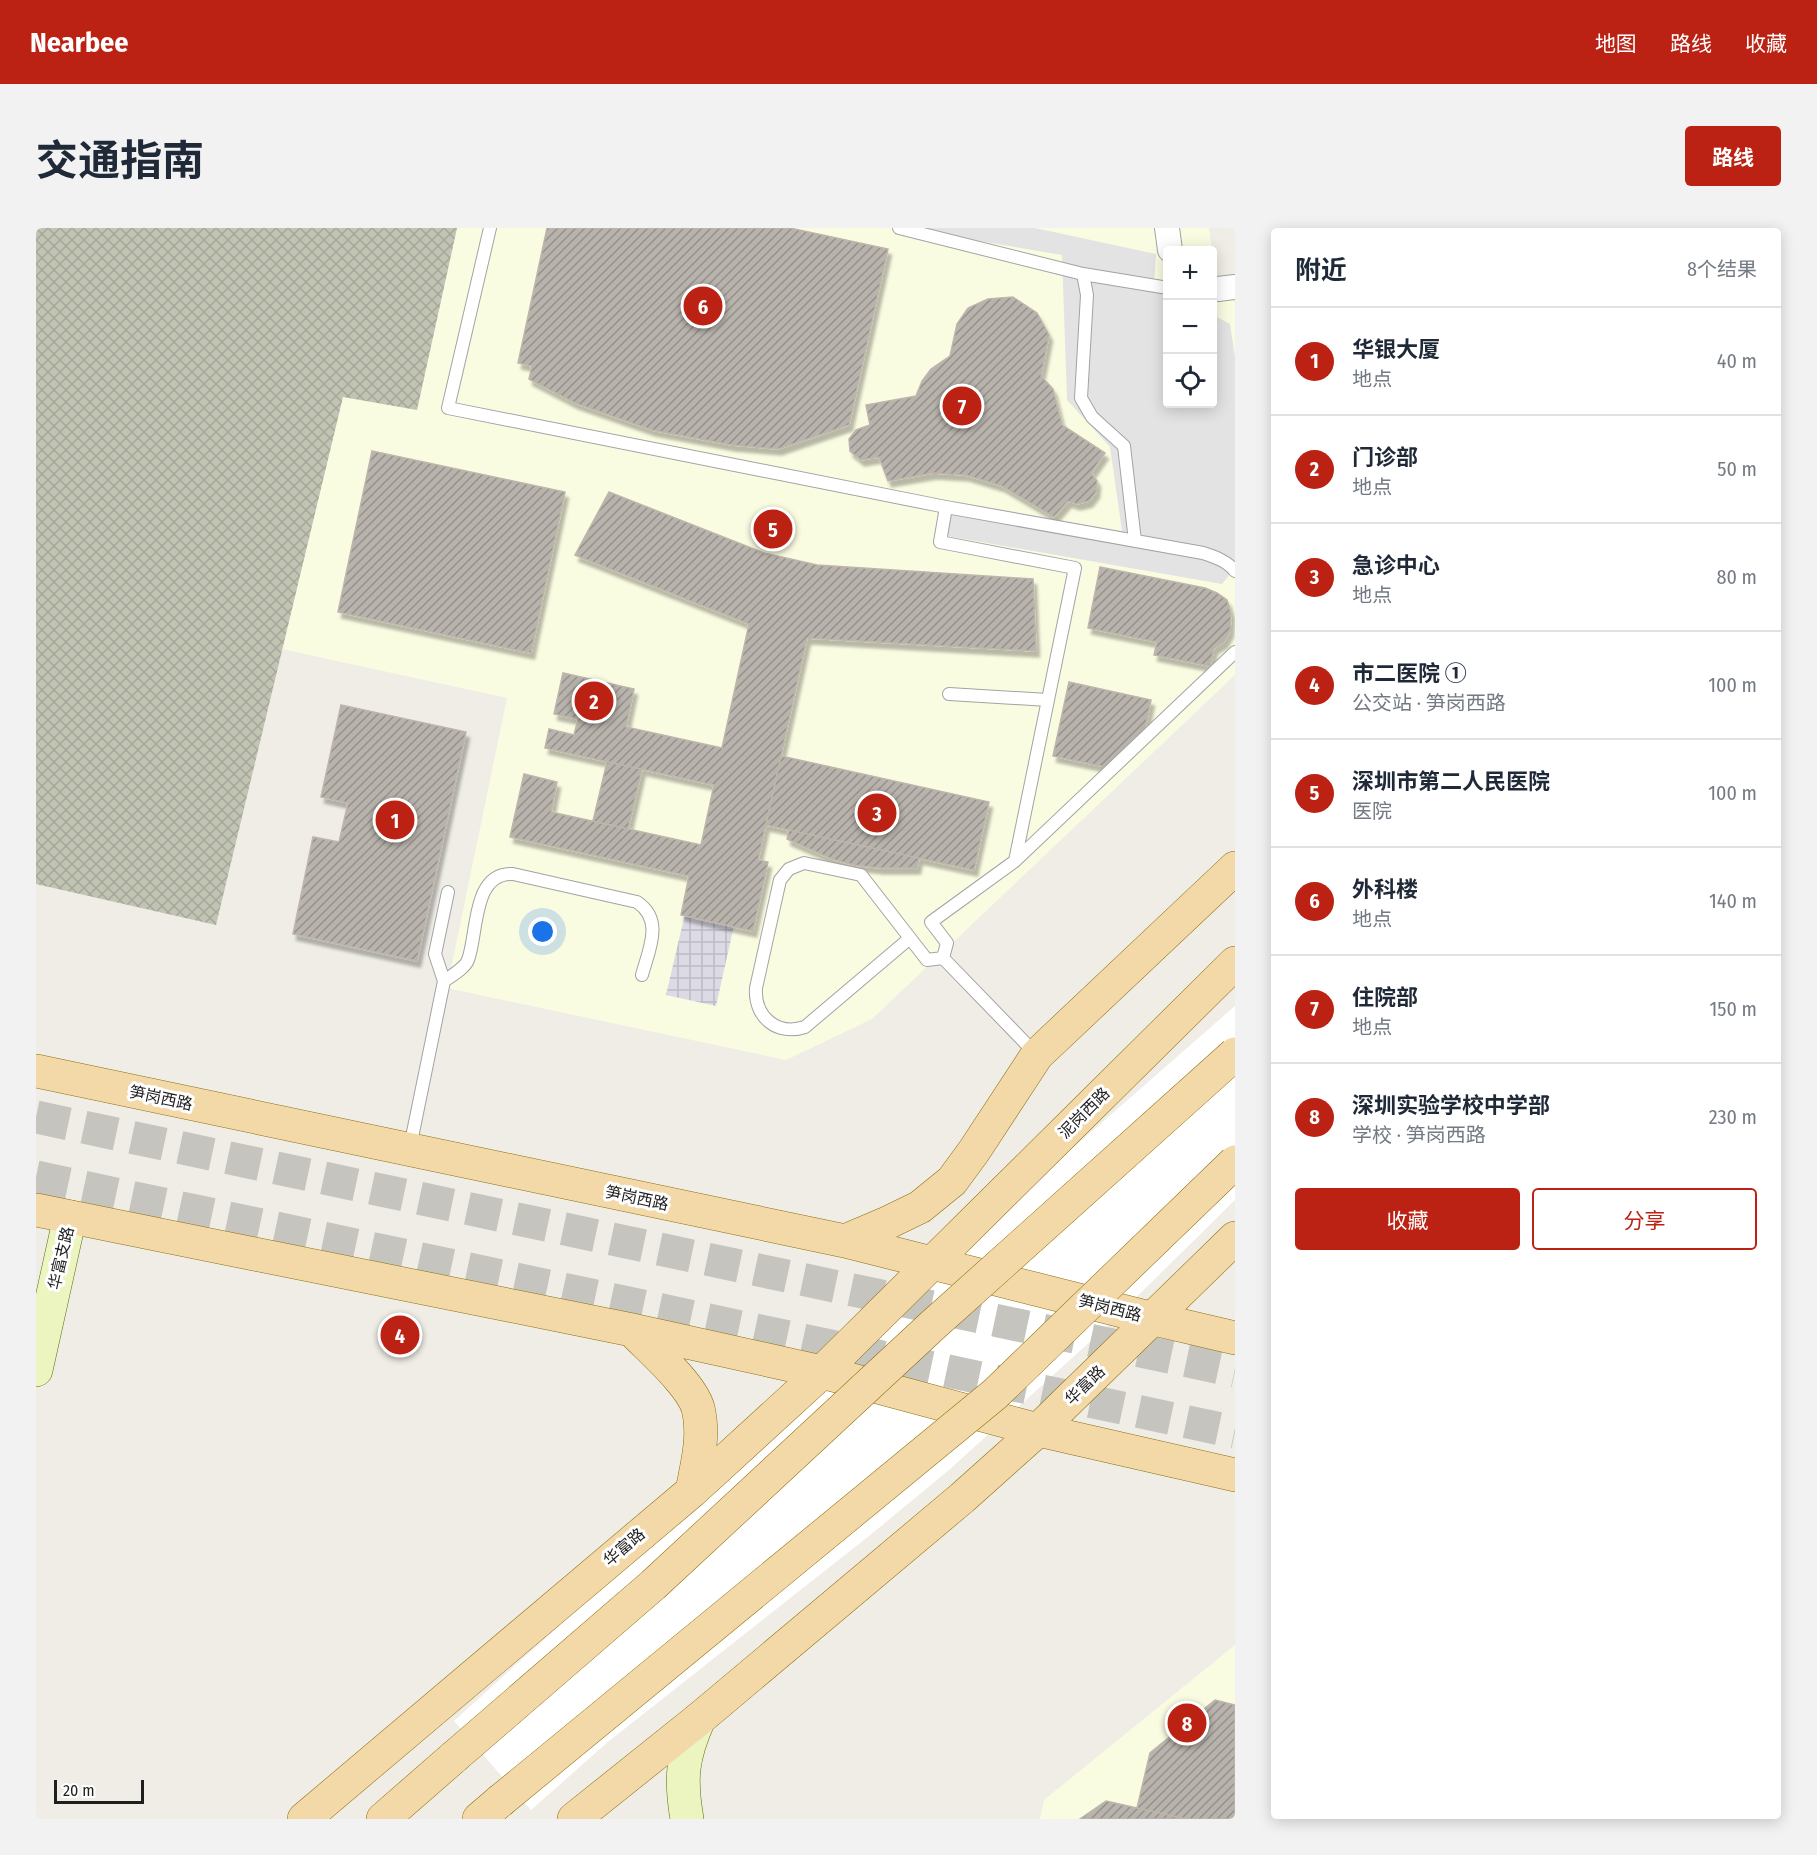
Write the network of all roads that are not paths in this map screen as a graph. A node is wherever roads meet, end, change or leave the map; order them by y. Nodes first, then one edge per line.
1 (490, 228) edge
2 (899, 228) edge
3 (1167, 228) edge
4 (1169, 246) edge
5 (1083, 274) junction
6 (1163, 287) edge
7 (946, 507) junction
8 (1135, 541) junction
9 (1235, 571) edge
10 (1235, 652) edge
11 (949, 694) dead end
12 (1048, 700) junction
13 (1015, 861) junction
14 (1235, 868) edge
15 (448, 892) dead end
16 (910, 938) junction
17 (942, 958) junction
18 (1235, 963) edge
19 (642, 975) dead end
20 (444, 981) junction
21 (1235, 1054) edge
22 (1036, 1055) junction
23 (36, 1071) edge
24 (409, 1150) junction
25 (1235, 1162) edge
26 (36, 1210) edge
27 (70, 1217) junction
28 (1235, 1238) edge
29 (845, 1241) junction
30 (933, 1262) junction
31 (1154, 1319) junction
32 (632, 1330) junction
33 (1235, 1338) edge
34 (36, 1370) edge
35 (822, 1372) junction
36 (1038, 1430) junction
37 (1235, 1475) edge
38 (692, 1491) junction
39 (699, 1719) junction
40 (490, 1810) edge
41 (304, 1819) edge
42 (383, 1819) edge
43 (574, 1819) edge
44 (687, 1819) edge

1 - 7 lane
2 - 5 lane
3 - 4 street
5 - 6 lane
5 - 8 lane
7 - 8 lane
7 - 12 lane
8 - 9 lane
10 - 13 lane
11 - 12 lane
12 - 13 lane
13 - 17 lane
14 - 22 main road
15 - 20 lane
16 - 16 lane
16 - 17 lane
17 - 22 lane
18 - 30 main road, 泥岗西路
19 - 20 lane
20 - 24 lane
21 - 42 main road, bridge
22 - 29 main road
23 - 24 main road, 笋岗西路
24 - 29 main road, 笋岗西路
25 - 40 main road, bridge
26 - 27 main road
27 - 32 main road
27 - 34 street, 华富支路
28 - 31 main road
29 - 30 main road, 笋岗西路
30 - 31 main road, 笋岗西路
30 - 35 main road, 华富路
31 - 33 main road, 笋岗西路
31 - 36 main road, 华富路
32 - 35 main road
32 - 38 main road
35 - 36 main road
35 - 38 main road, 华富路
36 - 37 main road
36 - 39 main road, 华富路
38 - 41 main road, 华富路
39 - 43 main road, 华富路
39 - 44 street

